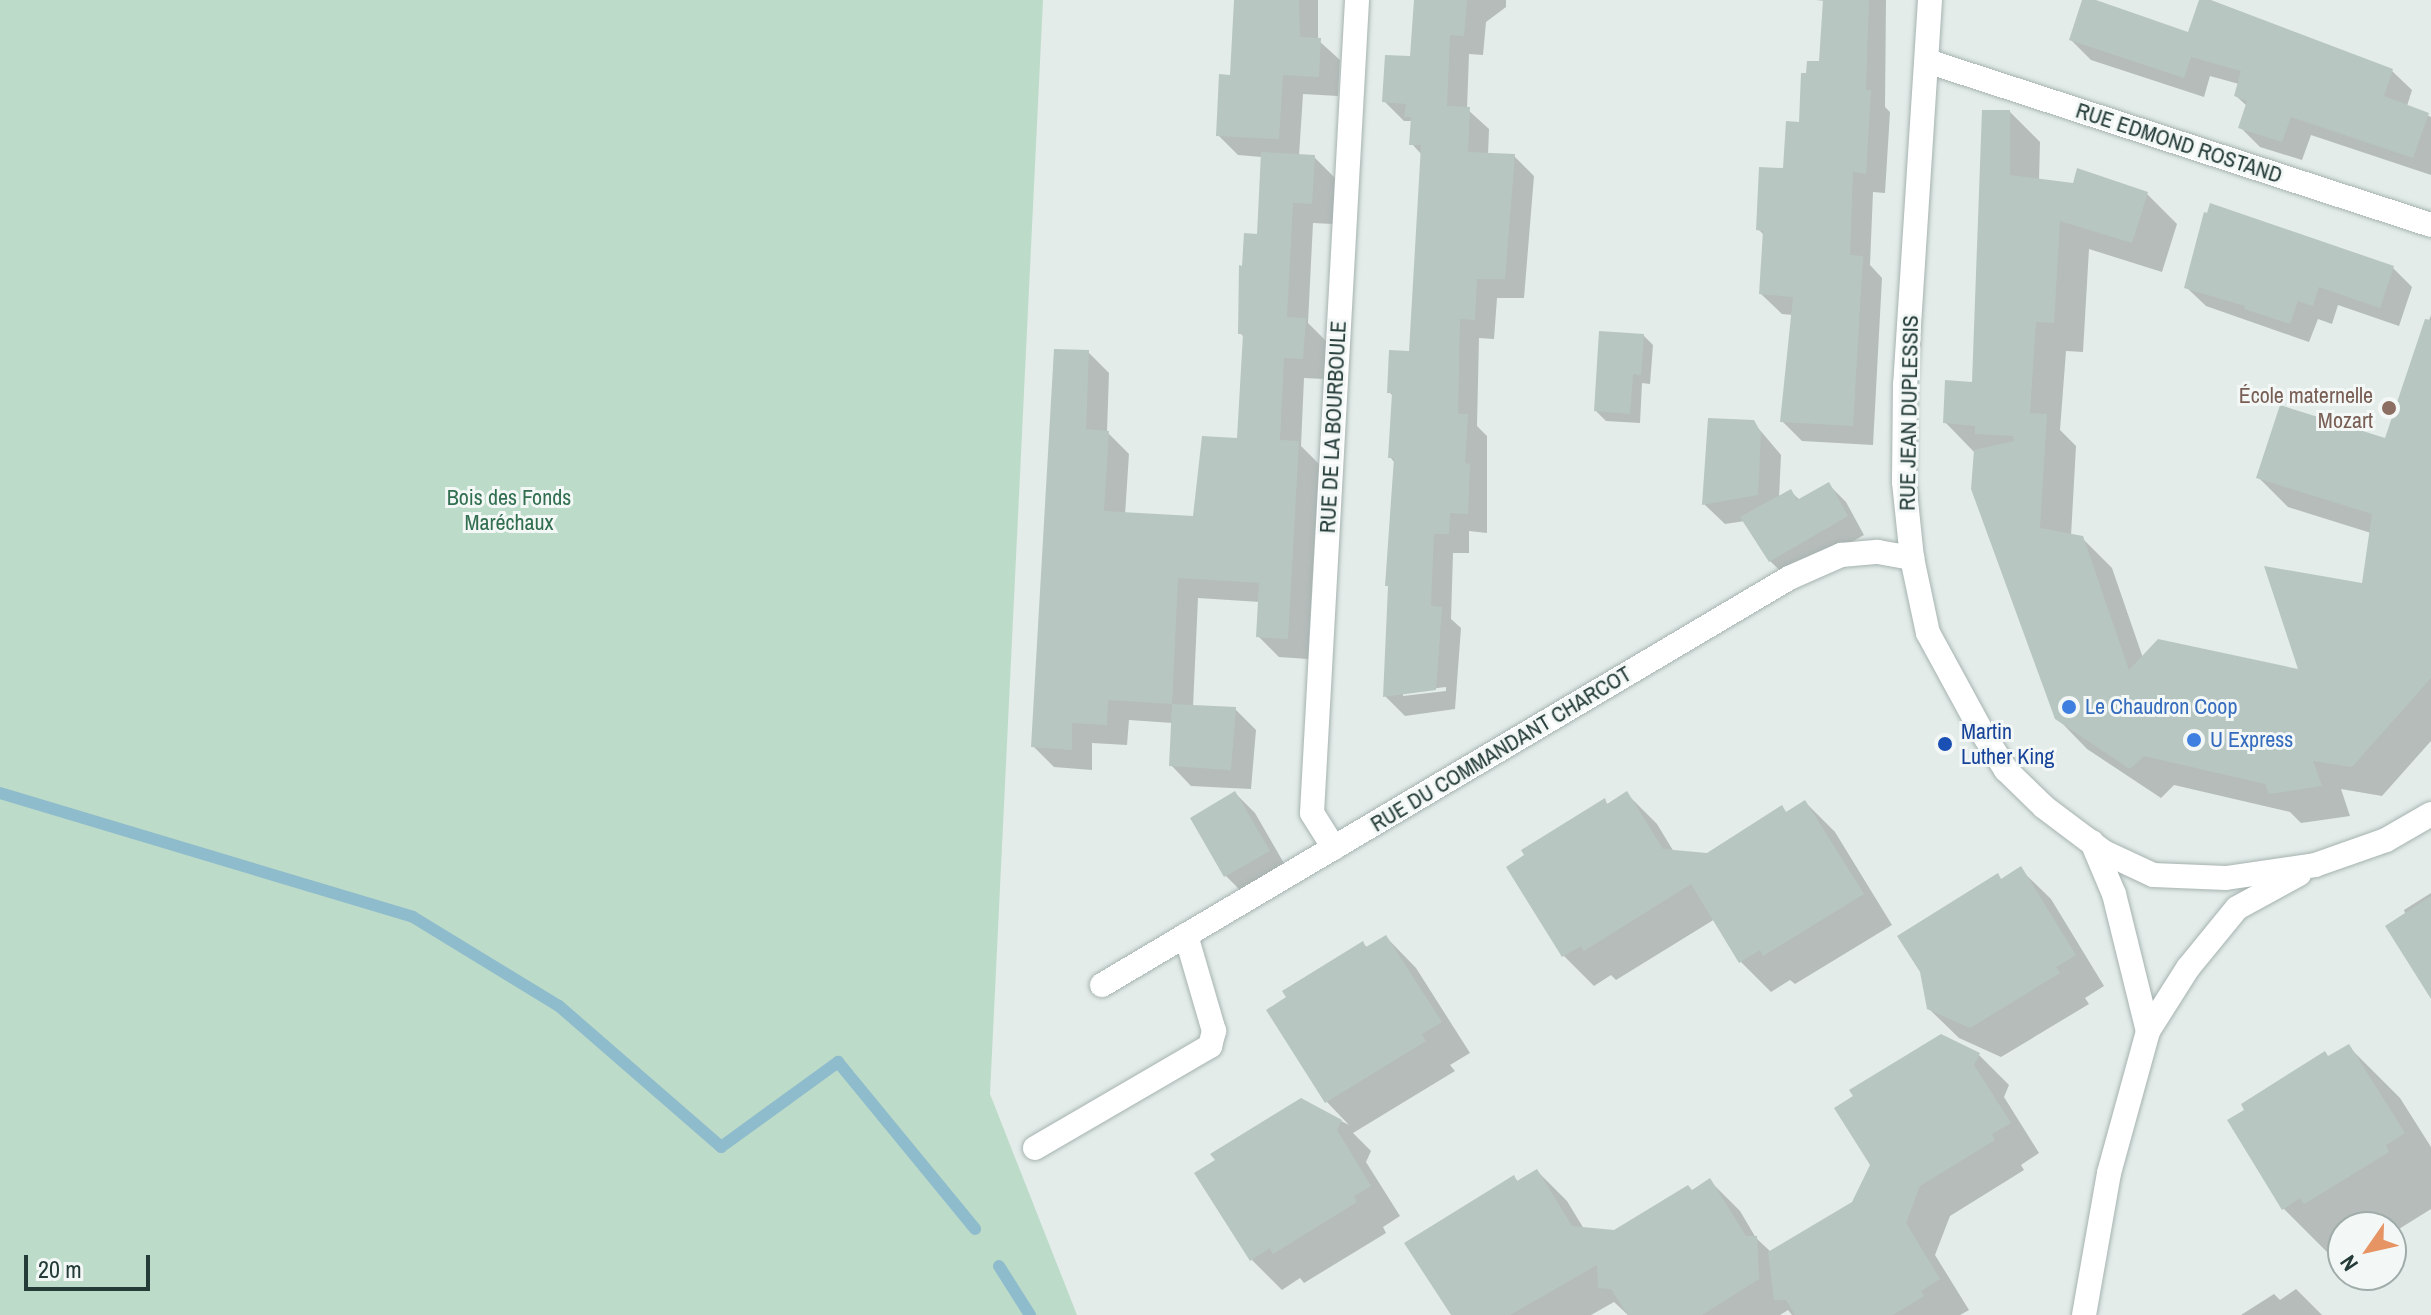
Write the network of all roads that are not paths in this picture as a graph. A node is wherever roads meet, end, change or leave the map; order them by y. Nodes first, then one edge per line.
1 (1357, 0) edge
2 (1930, 0) edge
3 (1927, 61) junction
4 (2431, 225) edge
5 (1912, 558) junction
6 (2431, 814) edge
7 (2092, 842) junction
8 (1334, 848) junction
9 (2315, 865) junction
10 (1186, 935) junction
11 (1102, 985) dead end
12 (2148, 1031) junction
13 (1035, 1148) dead end
14 (2084, 1315) edge

1 - 8 street, RUE DE LA BOURBOULE
2 - 3 street, RUE JEAN DUPLESSIS
3 - 4 street, RUE EDMOND ROSTAND
3 - 5 street, RUE JEAN DUPLESSIS
5 - 7 street, RUE JEAN DUPLESSIS
5 - 8 street, RUE DU COMMANDANT CHARCOT
6 - 9 street
7 - 9 street, RUE JEAN DUPLESSIS
7 - 12 street
8 - 10 street, RUE DU COMMANDANT CHARCOT
9 - 12 street
10 - 11 street, RUE DU COMMANDANT CHARCOT
10 - 13 street
12 - 14 street

